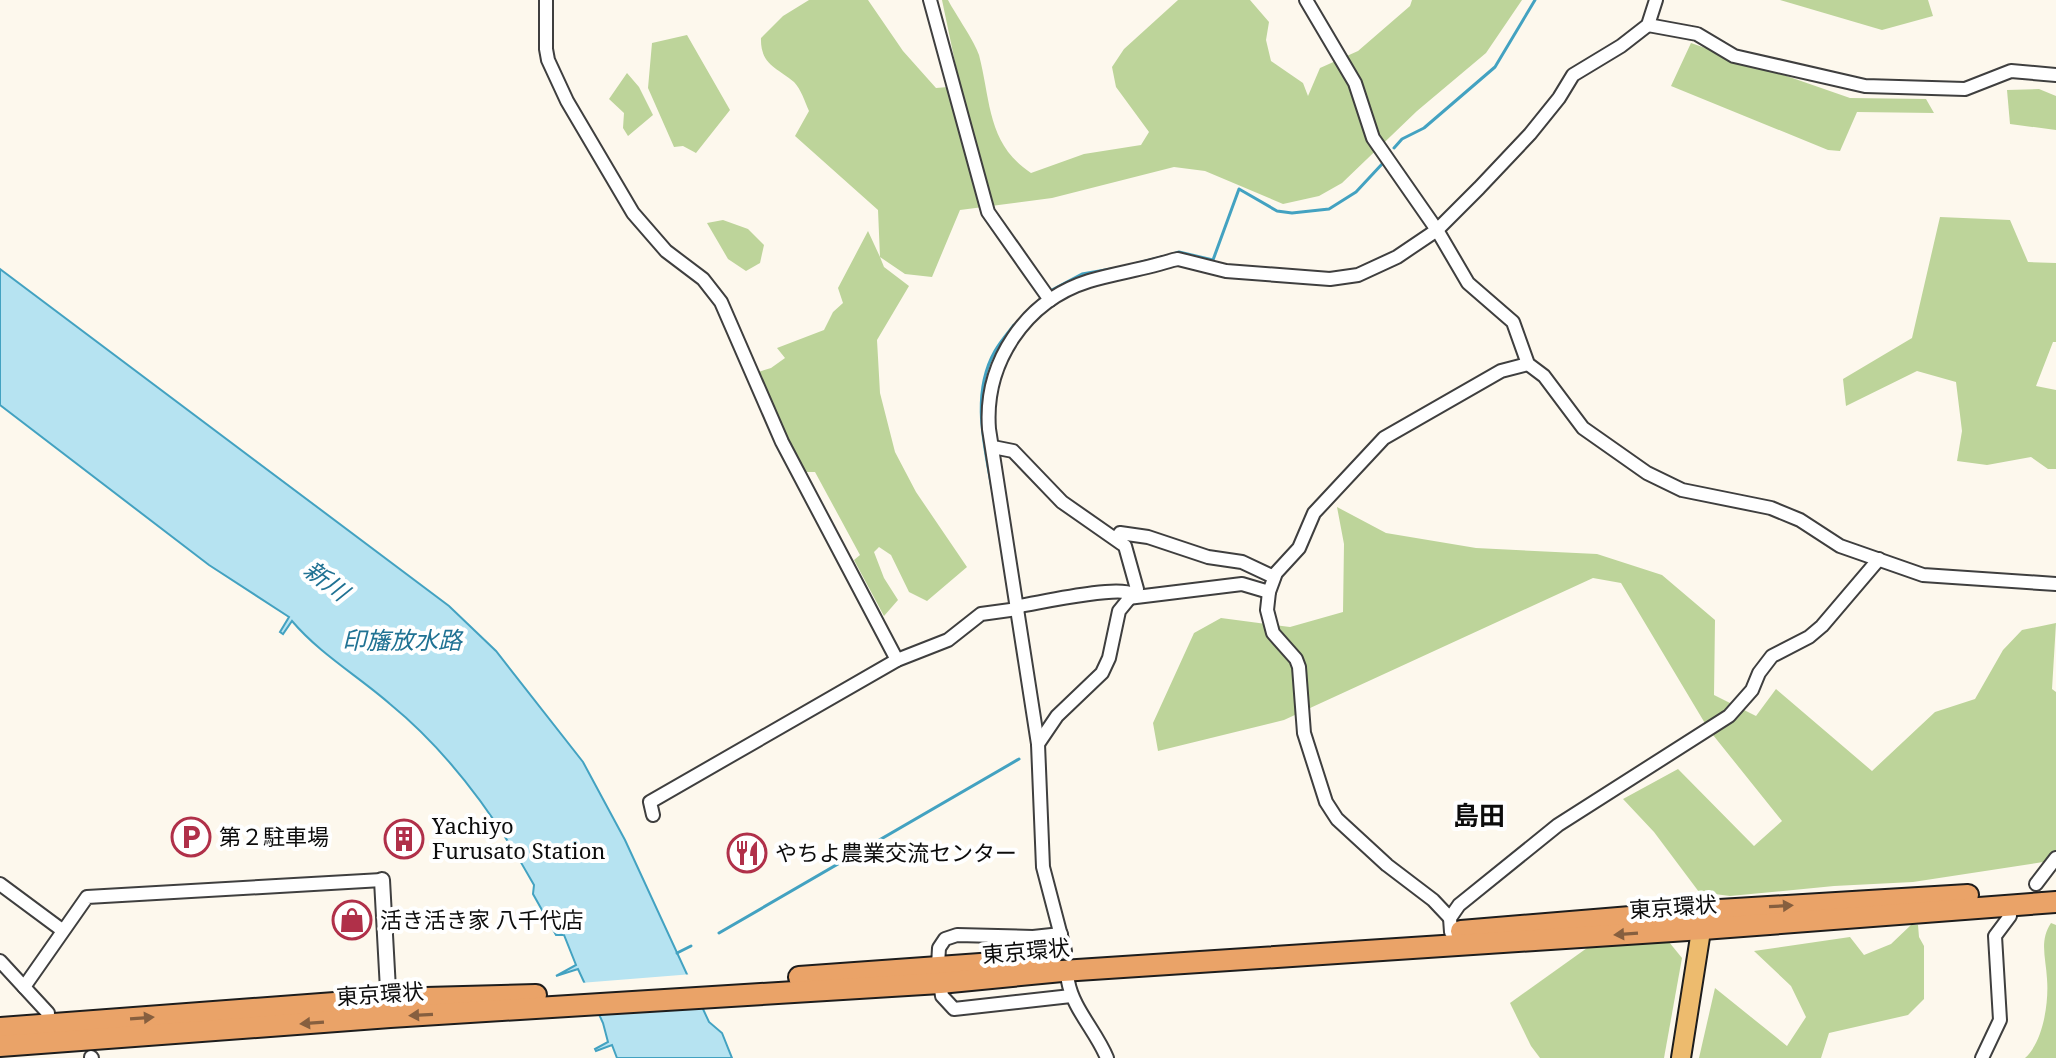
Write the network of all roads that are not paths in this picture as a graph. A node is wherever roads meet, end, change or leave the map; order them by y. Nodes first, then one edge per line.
1 (546, 0) edge
2 (930, 0) edge
3 (1306, 0) edge
4 (1656, 0) edge
5 (1648, 25) junction
6 (2056, 75) edge
7 (1437, 230) junction
8 (1050, 300) junction
9 (1528, 364) junction
10 (993, 447) junction
11 (1117, 538) junction
12 (1879, 559) junction
13 (1274, 577) junction
14 (2056, 584) edge
15 (1269, 592) junction
16 (1130, 596) junction
17 (1018, 608) junction
18 (897, 660) junction
19 (1038, 744) junction
20 (653, 815) dead end
21 (2056, 858) edge
22 (382, 880) joint
23 (0, 884) edge
24 (2046, 887) edge
25 (2056, 902) edge
26 (2010, 916) dead end
27 (1703, 920) junction
28 (1450, 925) junction
29 (62, 930) junction
30 (1061, 934) junction
31 (1475, 936) junction
32 (1315, 948) junction
33 (1065, 951) dead end
34 (0, 961) edge
35 (939, 974) junction
36 (1068, 981) dead end
37 (24, 987) junction
38 (1071, 996) junction
39 (389, 1008) junction
40 (0, 1028) edge
41 (61, 1034) edge
42 (0, 1046) edge
43 (1107, 1058) edge
44 (1681, 1058) edge
45 (1982, 1058) edge

1 - 18 street
2 - 8 street
3 - 7 street
4 - 5 street
5 - 6 street
5 - 7 street
7 - 8 street
7 - 9 street
8 - 10 street
9 - 12 street
9 - 13 street
10 - 11 street
10 - 17 street
11 - 13 street
11 - 16 street
12 - 14 street
12 - 28 street
13 - 15 street
15 - 16 street
15 - 28 street
16 - 17 street
16 - 19 street
17 - 18 street
17 - 19 street
18 - 20 street
19 - 30 street
21 - 24 street
22 - 29 street
22 - 39 street
23 - 29 street
27 -> 24 highway, 東京環状
25 - 27 highway, 東京環状
26 - 45 street
27 - 31 highway, 東京環状
27 - 44 main road
28 - 31 highway, 東京環状
28 - 32 highway, 東京環状
29 - 37 street
30 - 33 street
30 - 35 street
31 - 32 highway, 東京環状
32 - 35 highway, 東京環状
34 - 37 street
35 - 38 street
35 - 39 highway, 東京環状
36 - 38 street
37 - 41 street
38 - 43 street
39 - 41 highway, 東京環状
40 - 41 highway, 東京環状
41 - 42 highway, 東京環状

